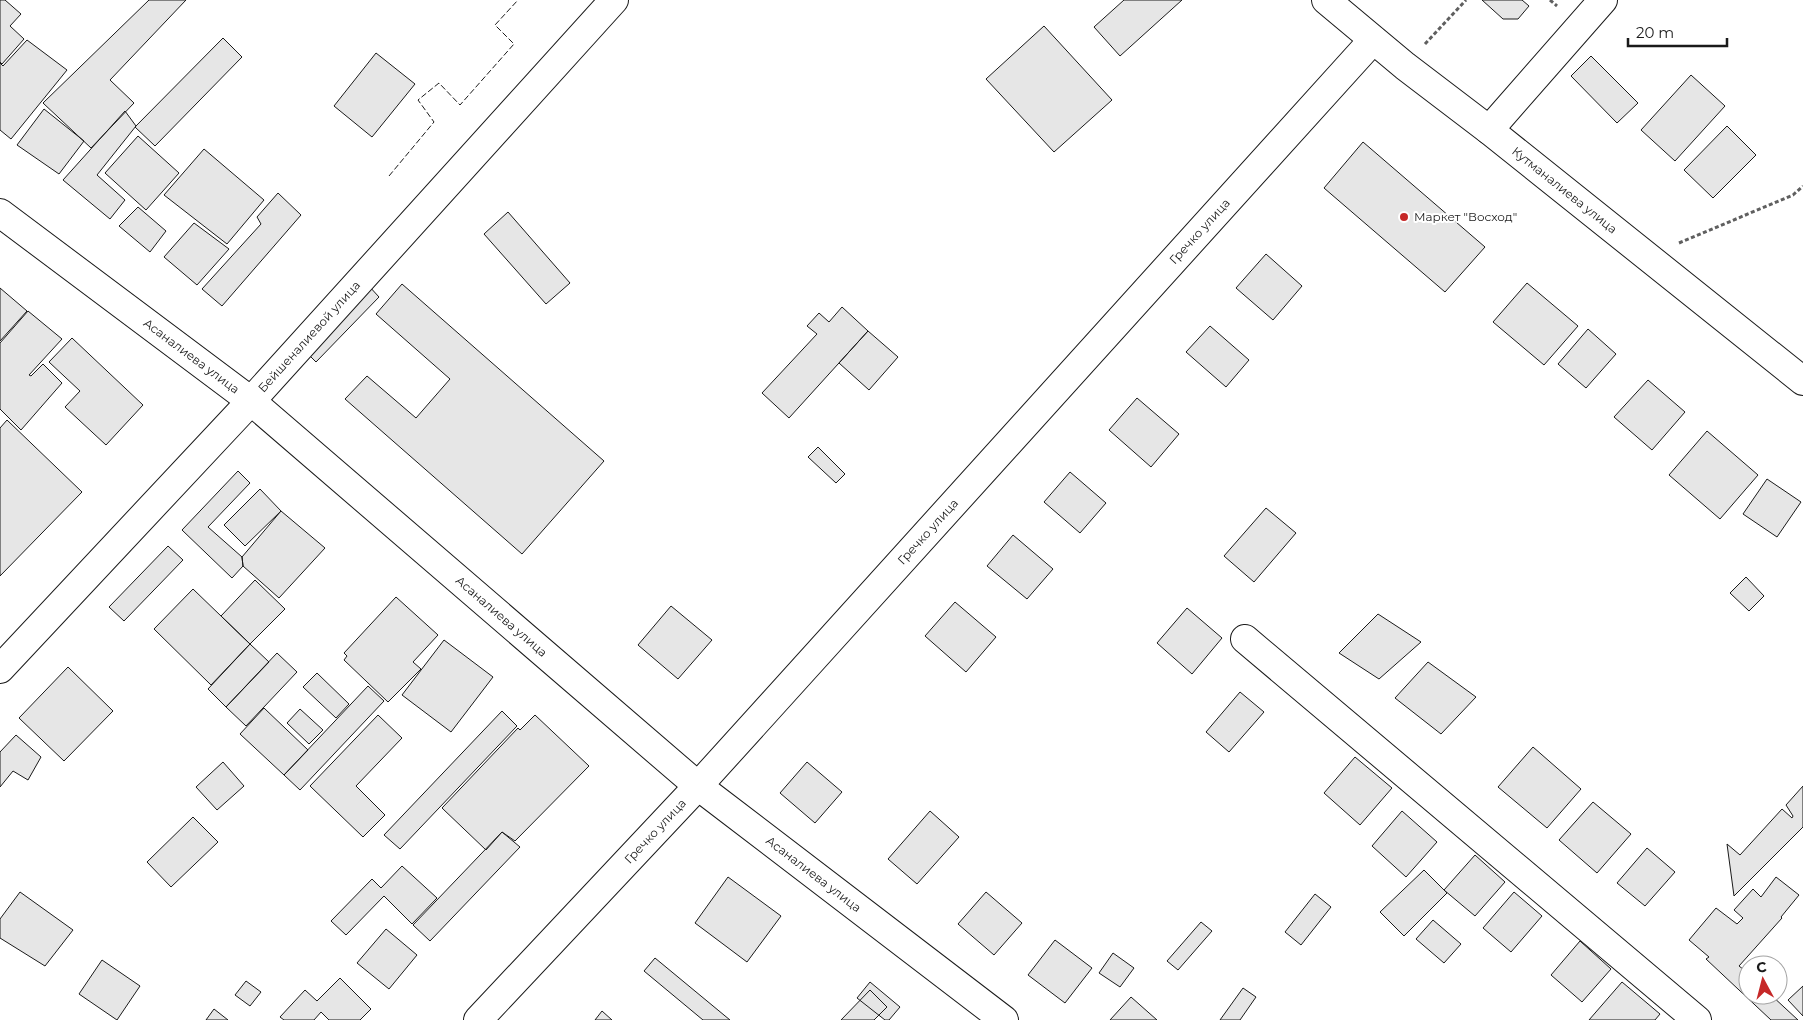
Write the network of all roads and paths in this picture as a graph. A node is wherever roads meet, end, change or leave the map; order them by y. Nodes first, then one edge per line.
1 (614, 0) edge
2 (1326, 0) edge
3 (1466, 0) edge
4 (1603, 0) edge
5 (1373, 40) junction
6 (1405, 66) junction
7 (1488, 130) junction
8 (1803, 186) edge
9 (0, 213) edge
10 (1647, 257) junction
11 (1803, 382) edge
12 (251, 401) junction
13 (1245, 640) dead end
14 (0, 669) edge
15 (698, 786) junction
16 (478, 1020) edge
17 (1004, 1020) edge
18 (1697, 1020) edge

1 - 12 street, Бейшеналиевой улица
2 - 5 street, Кутманалиева улица
3 - 6 path
4 - 7 street
5 - 6 street, Кутманалиева улица
5 - 15 street, Гречко улица
6 - 7 street, Кутманалиева улица
7 - 10 street, Кутманалиева улица
8 - 10 path
9 - 12 street, Асаналиева улица
10 - 11 street, Кутманалиева улица
12 - 14 street, Бейшеналиевой улица
12 - 15 street, Асаналиева улица
13 - 18 street
15 - 16 street, Гречко улица
15 - 17 street, Асаналиева улица

